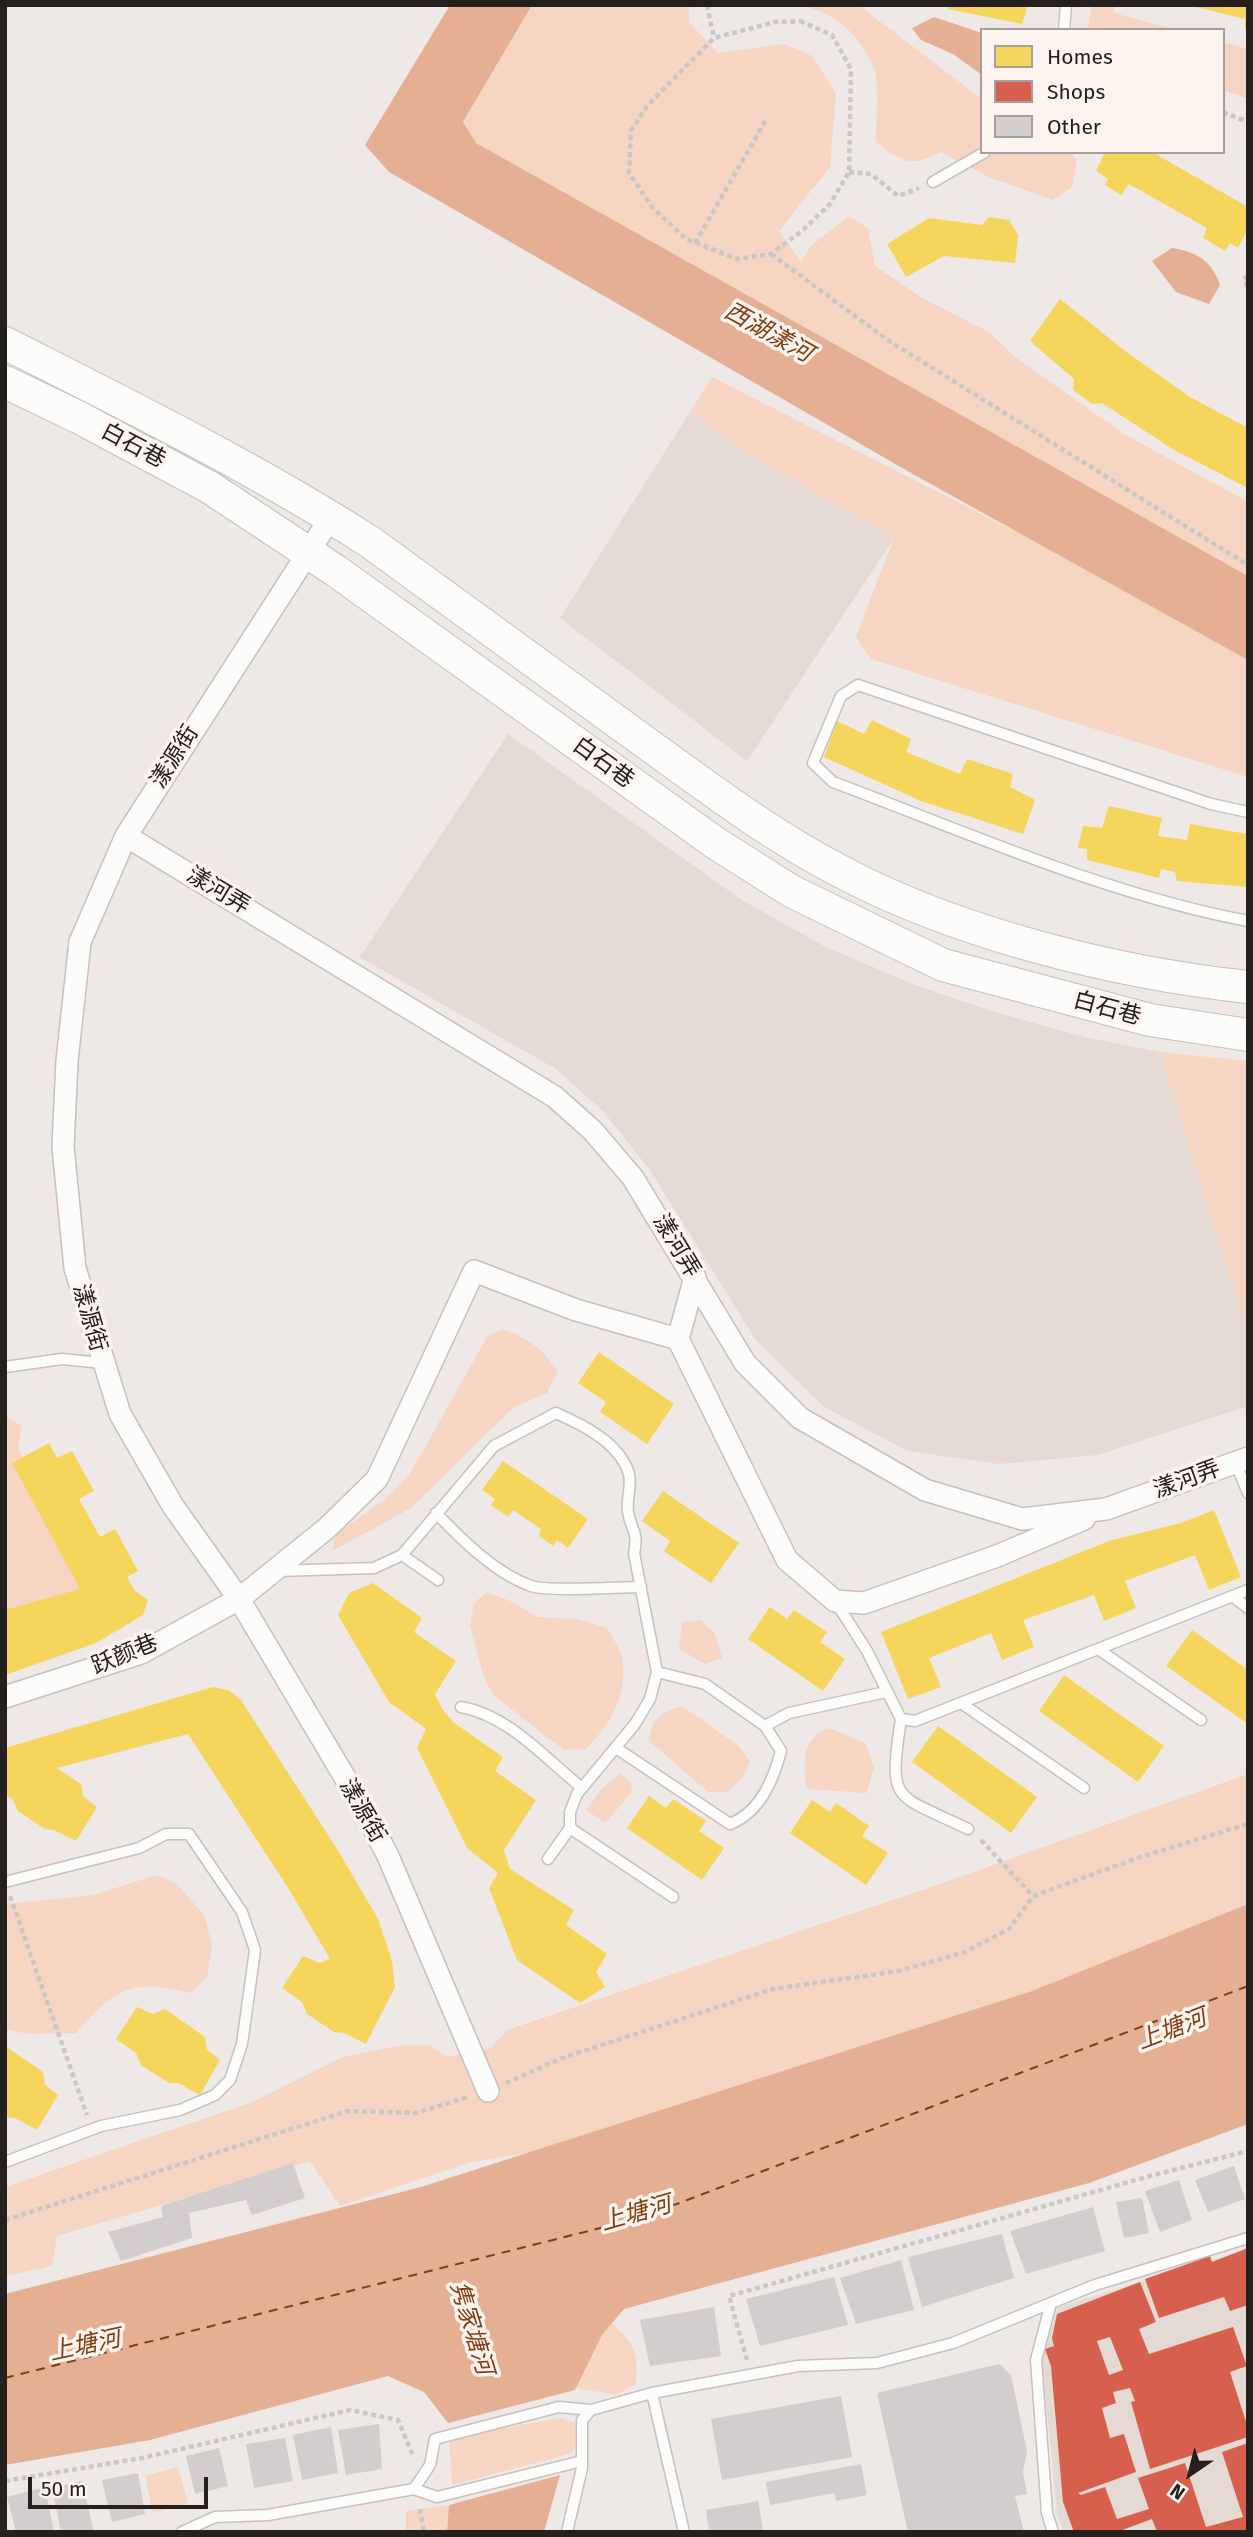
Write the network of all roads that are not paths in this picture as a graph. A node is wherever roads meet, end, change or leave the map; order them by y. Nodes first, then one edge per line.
1 (1066, 5) edge
2 (1064, 28) edge
3 (982, 154) edge
4 (933, 182) road end
5 (5, 342) edge
6 (5, 382) edge
7 (331, 517) junction
8 (308, 553) junction
9 (1248, 812) edge
10 (127, 836) junction
11 (1248, 921) edge
12 (1248, 987) edge
13 (1248, 1035) edge
14 (695, 1277) junction
15 (678, 1339) junction
16 (103, 1363) junction
17 (5, 1367) edge
18 (1241, 1460) edge
19 (1248, 1493) edge
20 (1106, 1509) junction
21 (436, 1513) junction
22 (402, 1555) junction
23 (273, 1572) junction
24 (438, 1580) dead end
25 (641, 1587) junction
26 (1248, 1590) edge
27 (1232, 1596) junction
28 (239, 1599) junction
29 (835, 1601) junction
30 (1248, 1608) edge
31 (1098, 1649) junction
32 (657, 1672) junction
33 (886, 1692) junction
34 (5, 1697) edge
35 (961, 1703) junction
36 (461, 1707) dead end
37 (901, 1719) junction
38 (1201, 1720) dead end
39 (765, 1726) junction
40 (616, 1748) junction
41 (582, 1788) junction
42 (1084, 1788) dead end
43 (570, 1828) junction
44 (968, 1829) road end
45 (548, 1859) dead end
46 (6, 1882) edge
47 (673, 1897) dead end
48 (488, 2091) road end
49 (5, 2162) edge
50 (1248, 2238) edge
51 (1051, 2303) junction
52 (652, 2393) junction
53 (591, 2410) junction
54 (582, 2461) junction
55 (414, 2489) junction
56 (182, 2532) edge
57 (567, 2532) edge
58 (684, 2532) edge
59 (1053, 2532) edge

1 - 2 lane
3 - 4 lane
5 - 7 main road, 白石巷
6 - 8 main road, 白石巷
7 - 8 street, 漾源街
7 - 12 main road, 白石巷
8 - 10 street, 漾源街
8 - 13 main road, 白石巷
9 - 11 lane
10 - 14 street, 漾河弄
10 - 16 street, 漾源街
14 - 15 street
14 - 20 street, 漾河弄
15 - 23 street, 跃颜巷
15 - 29 street
16 - 17 lane
16 - 28 street, 漾源街
18 - 19 lane
18 - 20 street, 漾河弄
20 - 29 street
21 - 22 lane
21 - 25 lane
21 - 25 lane
22 - 23 lane
22 - 24 lane
23 - 28 street, 跃颜巷
25 - 32 lane
26 - 27 lane
27 - 30 lane
27 - 31 lane
28 - 34 street, 跃颜巷
28 - 48 street, 漾源街
29 - 33 lane
31 - 35 lane
31 - 38 lane
32 - 39 lane
32 - 40 lane
33 - 37 lane
33 - 39 lane
35 - 37 lane
35 - 42 lane
36 - 41 lane
37 - 44 lane
39 - 40 lane
40 - 41 lane
41 - 43 lane
43 - 45 lane
43 - 47 lane
46 - 49 lane
50 - 51 lane
51 - 52 lane
51 - 59 lane
52 - 53 lane
52 - 58 lane
53 - 54 lane
53 - 55 lane
54 - 55 lane
54 - 57 lane
55 - 56 lane

